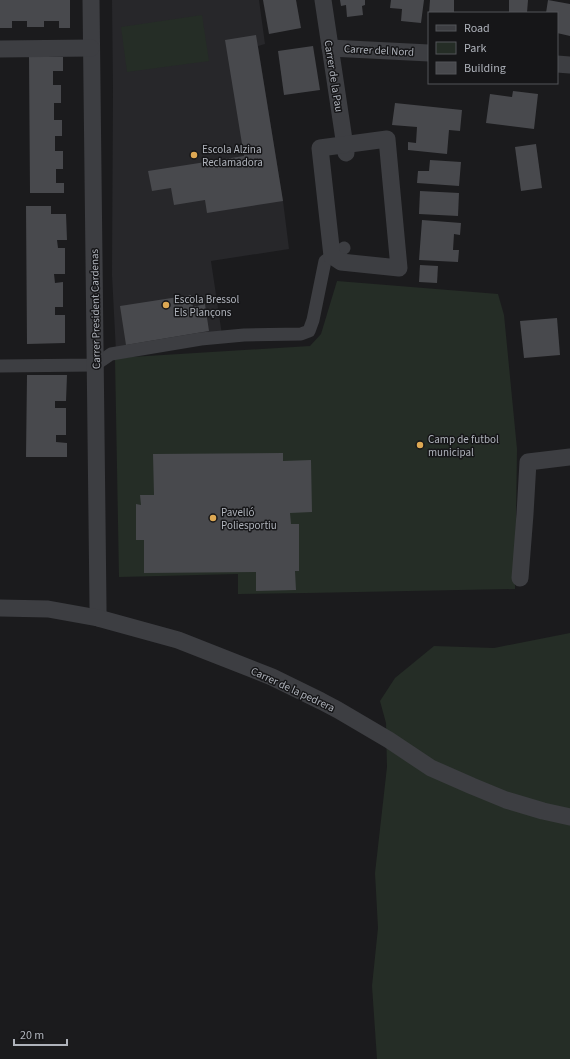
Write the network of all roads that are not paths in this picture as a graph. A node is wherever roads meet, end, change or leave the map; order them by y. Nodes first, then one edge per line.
1 (91, 0) edge
2 (323, 0) edge
3 (91, 48) junction
4 (330, 48) junction
5 (0, 49) edge
6 (428, 53) edge
7 (558, 64) edge
8 (570, 65) edge
9 (346, 153) dead end
10 (338, 252) junction
11 (95, 365) junction
12 (0, 366) edge
13 (570, 457) edge
14 (520, 578) dead end
15 (0, 608) edge
16 (98, 618) junction
17 (570, 817) edge

1 - 3 street, Carrer President Cardenas
2 - 4 street, Carrer de la Pau
3 - 5 street
3 - 11 street, Carrer President Cardenas
4 - 6 street, Carrer del Nord
4 - 9 street, Carrer de la Pau
7 - 8 street
10 - 10 street
10 - 11 street
11 - 12 street
11 - 16 street, Carrer President Cardenas
13 - 14 street
15 - 16 street, Carrer de la pedrera
16 - 17 street, Carrer de la pedrera

